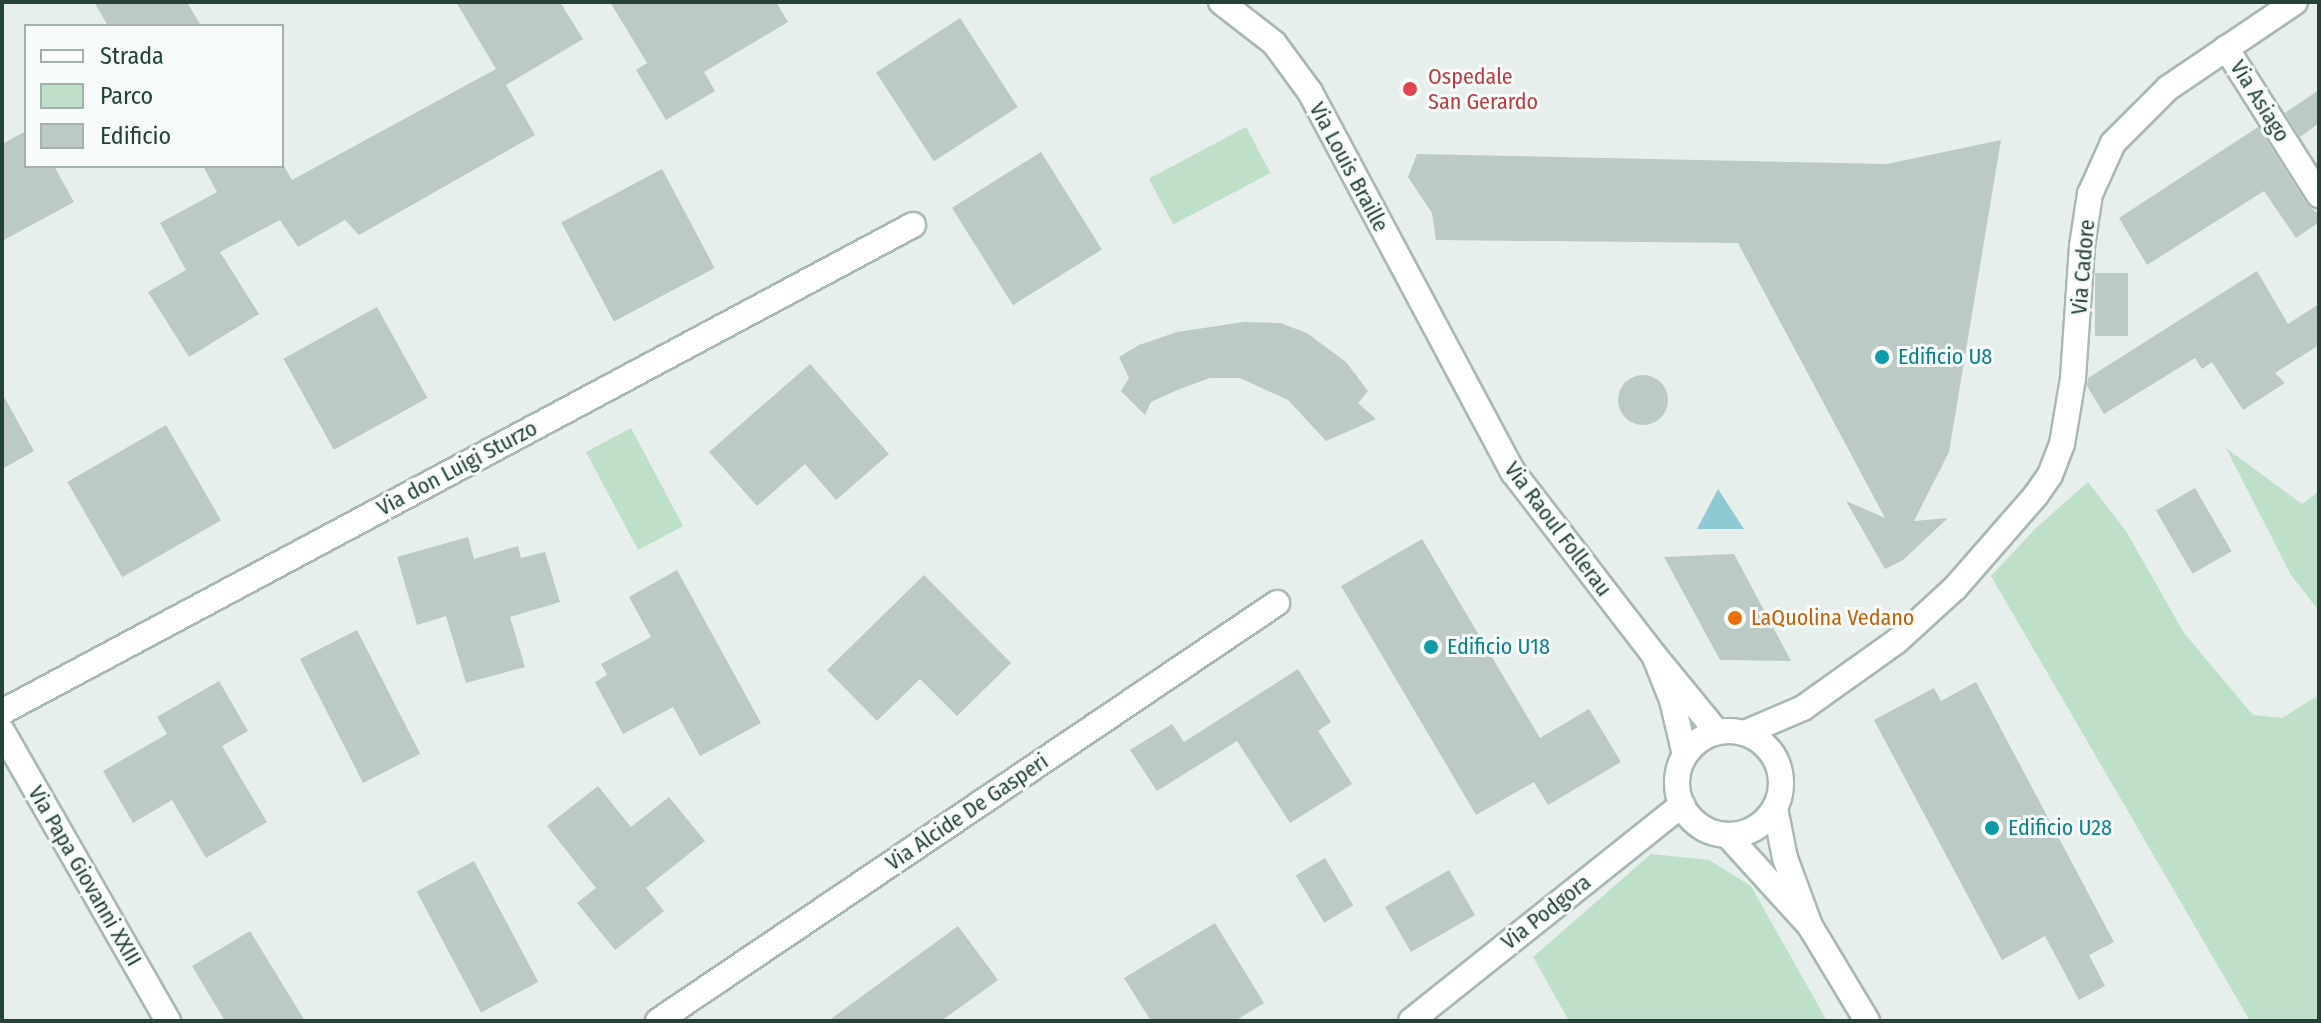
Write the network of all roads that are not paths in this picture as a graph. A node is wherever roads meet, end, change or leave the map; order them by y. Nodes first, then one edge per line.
1 (1221, 2) edge
2 (2295, 2) edge
3 (2226, 48) junction
4 (2319, 195) edge
5 (913, 225) dead end
6 (1449, 354) joint
7 (1277, 603) dead end
8 (1654, 655) junction
9 (2, 712) edge
10 (2, 731) edge
11 (1717, 732) junction
12 (1747, 732) junction
13 (1685, 755) junction
14 (1682, 805) junction
15 (1775, 808) junction
16 (1729, 837) junction
17 (1810, 926) junction
18 (168, 1021) edge
19 (658, 1021) edge
20 (1411, 1021) edge
21 (1867, 1021) edge

1 - 6 street, Via Louis Braille
2 - 3 street, Via Cadore
3 - 4 street, Via Asiago
3 - 12 street, Via Cadore
5 - 9 street, Via don Luigi Sturzo
6 - 8 street, Via Raoul Follerau
7 - 19 street, Via Alcide De Gasperi
8 - 11 street, Via Raoul Follerau
8 - 13 street, Via Raoul Follerau
10 - 18 street, Via Papa Giovanni XXIII
11 - 12 street
11 - 13 street
12 - 15 street
13 - 14 street
14 - 16 street
14 - 20 street, Via Podgora
15 - 16 street
15 - 17 street
16 - 17 street
17 - 21 street

